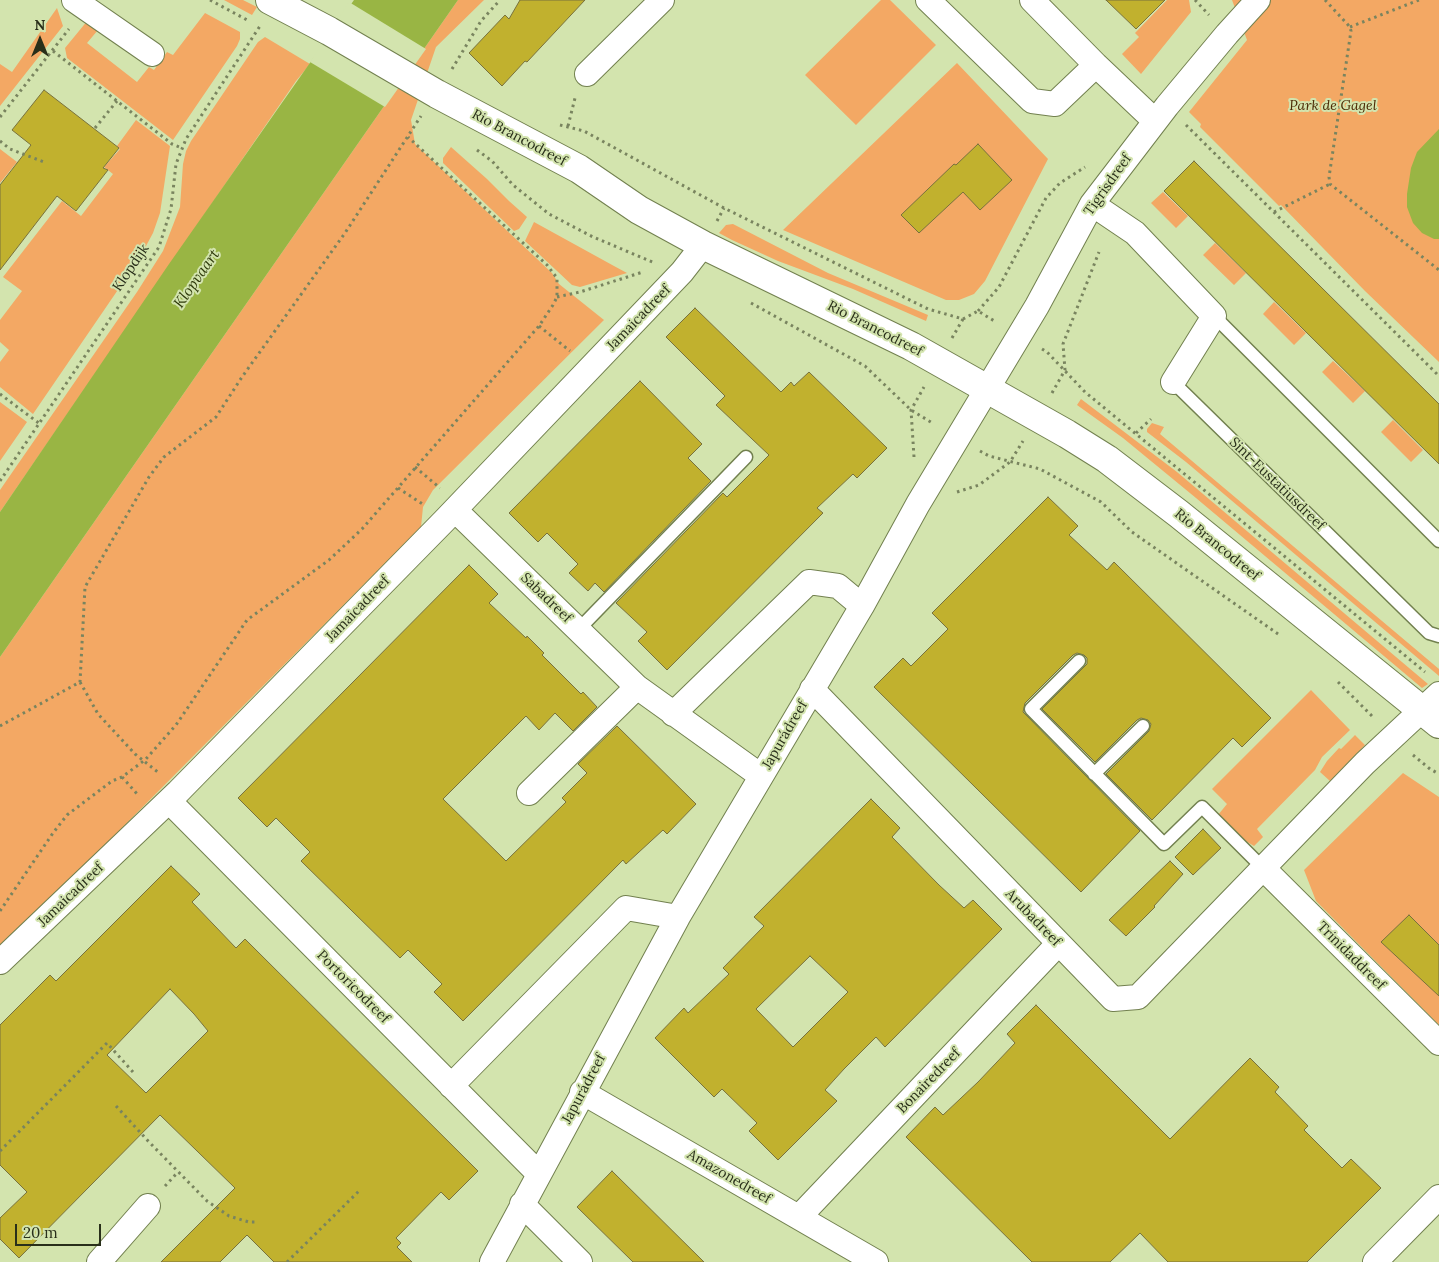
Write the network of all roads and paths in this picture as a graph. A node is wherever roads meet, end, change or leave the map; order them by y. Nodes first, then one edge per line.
1 (210, 0) edge
2 (270, 0) edge
3 (500, 0) edge
4 (662, 0) edge
5 (928, 0) edge
6 (1032, 0) edge
7 (1258, 0) edge
8 (1325, 0) edge
9 (1419, 0) edge
10 (80, 4) edge
11 (1350, 27) junction
12 (53, 50) junction
13 (152, 54) dead end
14 (1096, 65) junction
15 (587, 74) dead end
16 (436, 94) junction
17 (117, 101) junction
18 (1161, 113) junction
19 (0, 118) edge
20 (95, 128) dead end
21 (408, 137) junction
22 (0, 141) edge
23 (182, 148) junction
24 (477, 149) dead end
25 (44, 162) dead end
26 (1093, 162) dead end
27 (1330, 184) junction
28 (1092, 204) junction
29 (1274, 212) junction
30 (1114, 219) junction
31 (703, 244) junction
32 (673, 269) junction
33 (1439, 270) edge
34 (557, 296) junction
35 (749, 302) dead end
36 (978, 311) dead end
37 (1214, 316) junction
38 (963, 319) dead end
39 (539, 326) junction
40 (938, 362) junction
41 (589, 370) junction
42 (1439, 376) edge
43 (1173, 382) joint
44 (987, 390) junction
45 (0, 394) edge
46 (911, 410) junction
47 (1037, 418) junction
48 (1151, 419) dead end
49 (40, 424) junction
50 (1136, 433) dead end
51 (958, 438) junction
52 (746, 457) dead end
53 (915, 459) dead end
54 (1010, 462) junction
55 (0, 481) edge
56 (918, 504) junction
57 (455, 510) junction
58 (1439, 541) edge
59 (862, 606) junction
60 (579, 629) junction
61 (1439, 636) edge
62 (1285, 639) dead end
63 (1079, 661) dead end
64 (1331, 675) dead end
65 (80, 682) junction
66 (637, 687) junction
67 (812, 689) junction
68 (1433, 709) edge
69 (673, 714) junction
70 (0, 726) edge
71 (1143, 726) dead end
72 (1393, 737) junction
73 (145, 760) junction
74 (1094, 774) junction
75 (1439, 774) edge
76 (761, 776) junction
77 (529, 793) dead end
78 (174, 797) junction
79 (1263, 868) junction
80 (0, 912) edge
81 (678, 916) junction
82 (1058, 944) junction
83 (0, 962) edge
84 (1439, 1043) edge
85 (133, 1072) dead end
86 (451, 1086) junction
87 (582, 1092) junction
88 (116, 1106) dead end
89 (0, 1151) edge
90 (538, 1173) junction
91 (360, 1190) dead end
92 (1439, 1197) edge
93 (522, 1204) junction
94 (148, 1206) dead end
95 (799, 1217) junction
96 (256, 1222) dead end
97 (99, 1262) edge
98 (287, 1262) edge
99 (492, 1262) edge
100 (580, 1262) edge
101 (876, 1262) edge
102 (1376, 1262) edge

1 - 23 path, Klopdijk
2 - 16 street, Rio Brancodreef
3 - 16 path
4 - 15 street
5 - 14 street
6 - 14 street
7 - 18 street, Tigrisdreef
8 - 11 path
9 - 11 path
10 - 12 path
10 - 13 street
11 - 27 path
12 - 17 path
12 - 19 path
14 - 18 street
16 - 21 path
16 - 31 street, Rio Brancodreef
17 - 20 path
17 - 23 path
18 - 28 street, Tigrisdreef
18 - 29 path
21 - 34 path
21 - 65 path
22 - 25 path
23 - 49 path, Klopdijk
24 - 32 path
26 - 36 path
27 - 29 path
27 - 33 path
28 - 30 street
28 - 44 street, Tigrisdreef
29 - 42 path
30 - 37 street
30 - 47 path
31 - 32 street, Jamaicadreef
31 - 40 street, Rio Brancodreef
32 - 34 path
32 - 41 street, Jamaicadreef
34 - 39 path
35 - 46 path
37 - 43 street, Sint-Eustatiusdreef
37 - 58 lane
38 - 40 path
39 - 41 path
39 - 73 path
40 - 44 street, Rio Brancodreef
40 - 46 path
41 - 57 street, Jamaicadreef
43 - 61 lane, Sint-Eustatiusdreef
44 - 47 street, Rio Brancodreef
44 - 51 street, Japurádreef
45 - 49 path
46 - 51 path
46 - 53 path
47 - 54 path
47 - 68 street, Rio Brancodreef
48 - 50 path
49 - 55 path, Klopdijk
51 - 54 path
51 - 56 street, Japurádreef
52 - 60 lane
54 - 56 path
54 - 62 path
56 - 59 street, Japurádreef
57 - 60 street, Sabadreef
57 - 78 street, Jamaicadreef
59 - 67 street, Japurádreef
59 - 69 street
60 - 66 street, Sabadreef
63 - 74 lane
64 - 72 path
65 - 70 path
65 - 73 path
66 - 69 street, Sabadreef
66 - 77 street
67 - 76 street, Japurádreef
67 - 82 street, Arubadreef
68 - 72 street, Arubadreef
69 - 76 street, Sabadreef
71 - 74 lane
72 - 75 path
72 - 79 street, Arubadreef
73 - 78 path
73 - 80 path
74 - 79 lane
76 - 81 street, Japurádreef
78 - 83 street, Jamaicadreef
78 - 86 street, Portoricodreef
79 - 82 street, Arubadreef
79 - 84 street, Trinidaddreef
81 - 86 street
81 - 87 street, Japurádreef
82 - 95 street, Bonairedreef
85 - 89 path
86 - 90 street, Portoricodreef
87 - 90 street, Japurádreef
87 - 95 street, Amazonedreef
88 - 96 path
90 - 93 street, Japurádreef
91 - 98 path
92 - 102 street
93 - 99 street, Japurádreef
93 - 100 street
94 - 97 street
95 - 101 street, Amazonedreef

